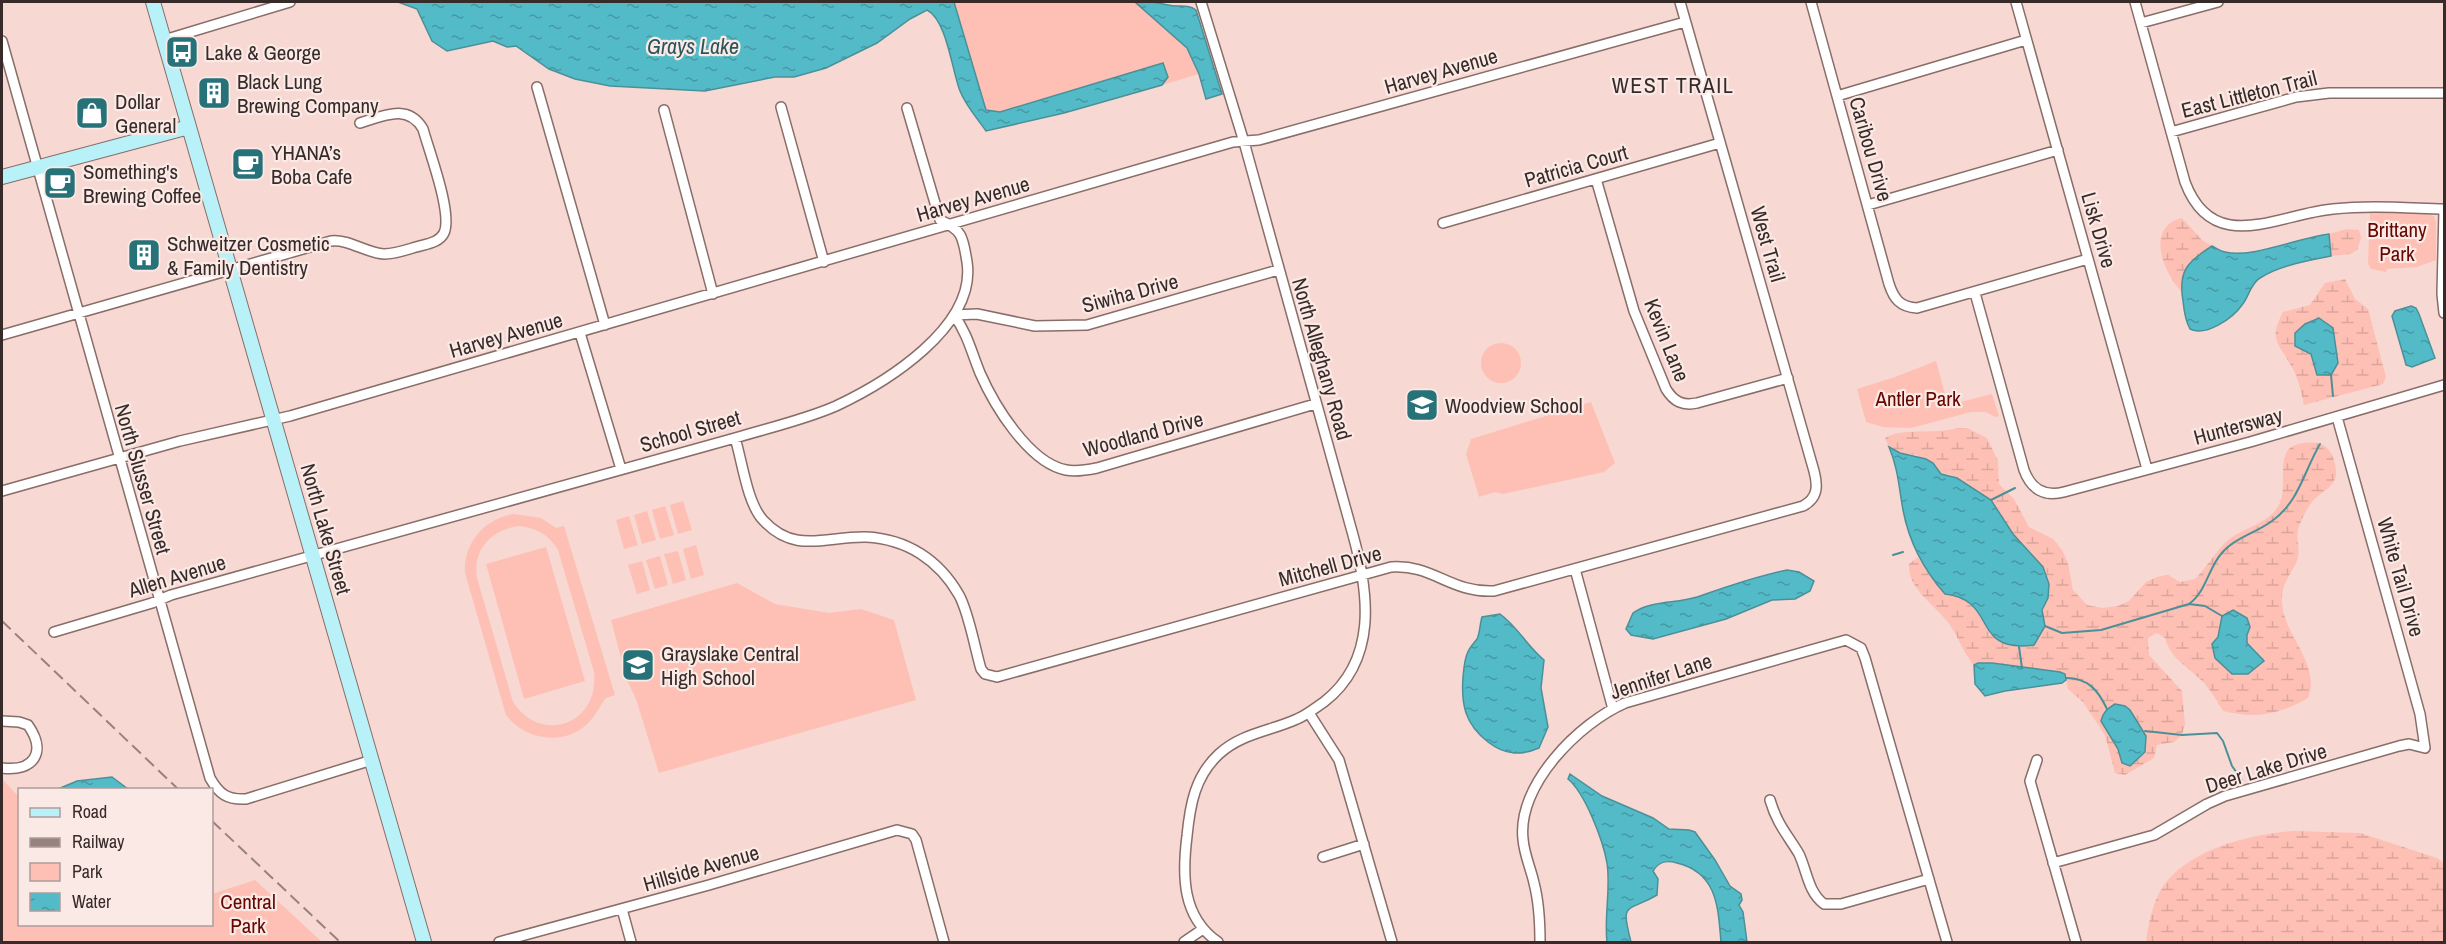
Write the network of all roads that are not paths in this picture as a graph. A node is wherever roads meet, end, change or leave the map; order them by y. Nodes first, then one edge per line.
1 (153, 2) edge
2 (290, 2) edge
3 (1201, 2) edge
4 (1680, 2) edge
5 (1811, 2) edge
6 (2016, 2) edge
7 (2135, 2) edge
8 (2218, 2) edge
9 (1685, 22) junction
10 (2140, 23) junction
11 (164, 40) junction
12 (2026, 40) junction
13 (2, 41) edge
14 (537, 87) dead end
15 (2445, 93) edge
16 (1837, 96) junction
17 (781, 107) dead end
18 (906, 108) dead end
19 (664, 110) dead end
20 (360, 123) dead end
21 (189, 127) junction
22 (2171, 132) junction
23 (1244, 142) junction
24 (1720, 143) junction
25 (2058, 150) junction
26 (38, 167) junction
27 (2, 177) edge
28 (1596, 179) junction
29 (1868, 205) junction
30 (2444, 209) edge
31 (1443, 223) dead end
32 (950, 224) junction
33 (2088, 259) junction
34 (824, 262) junction
35 (229, 268) junction
36 (1278, 270) junction
37 (1975, 292) junction
38 (713, 294) junction
39 (77, 313) junction
40 (2445, 313) edge
41 (954, 315) junction
42 (605, 325) junction
43 (580, 333) junction
44 (2, 334) edge
45 (1788, 378) junction
46 (2445, 385) edge
47 (1315, 404) junction
48 (2337, 417) junction
49 (272, 418) junction
50 (735, 438) junction
51 (118, 458) junction
52 (621, 469) junction
53 (2147, 469) junction
54 (2, 490) edge
55 (1814, 496) joint
56 (312, 556) junction
57 (1575, 569) junction
58 (1362, 575) junction
59 (159, 600) junction
60 (54, 632) dead end
61 (1613, 709) junction
62 (1310, 713) junction
63 (2, 721) edge
64 (2425, 748) joint
65 (372, 760) junction
66 (2037, 760) dead end
67 (2, 768) edge
68 (1770, 800) dead end
69 (1364, 844) junction
70 (1323, 857) dead end
71 (2053, 863) junction
72 (1929, 879) junction
73 (622, 909) junction
74 (1203, 929) junction
75 (424, 942) edge
76 (499, 942) edge
77 (632, 942) edge
78 (944, 942) edge
79 (1184, 942) edge
80 (1218, 942) edge
81 (1392, 942) edge
82 (1540, 942) edge
83 (1947, 942) edge
84 (2076, 942) edge

1 - 11 street, North Lake Street
2 - 11 street
3 - 23 street, North Alleghany Road
4 - 9 street, West Trail
5 - 16 street, Caribou Drive
6 - 12 street, Lisk Drive
7 - 10 street
8 - 10 street
9 - 23 street, Harvey Avenue
9 - 24 street, West Trail
10 - 22 street
11 - 21 street, North Lake Street
12 - 16 street
12 - 25 street, Lisk Drive
13 - 26 street, North Slusser Street
14 - 42 street
15 - 22 street, East Littleton Trail
16 - 29 street, Caribou Drive
17 - 34 street
18 - 32 street, School Street
19 - 38 street
20 - 35 street
21 - 26 street
21 - 35 street, North Lake Street
22 - 30 street
23 - 32 street, Harvey Avenue
23 - 36 street, North Alleghany Road
24 - 28 street, Patricia Court
24 - 45 street, West Trail
25 - 29 street
25 - 33 street, Lisk Drive
26 - 27 street
26 - 39 street, North Slusser Street
28 - 31 street, Patricia Court
28 - 45 street, Kevin Lane
29 - 37 street, Caribou Drive
30 - 40 street
32 - 34 street, Harvey Avenue
32 - 41 street, School Street
33 - 37 street
33 - 53 street, Lisk Drive
34 - 38 street, Harvey Avenue
35 - 39 street
35 - 49 street, North Lake Street
36 - 41 street, Siwiha Drive
36 - 47 street, North Alleghany Road
37 - 53 street, Huntersway
38 - 42 street, Harvey Avenue
39 - 44 street
39 - 51 street, North Slusser Street
41 - 47 street, Woodland Drive
41 - 50 street, School Street
42 - 43 street, Harvey Avenue
43 - 49 street, Harvey Avenue
43 - 52 street
45 - 55 street, West Trail
46 - 48 street, Huntersway
47 - 58 street, North Alleghany Road
48 - 53 street, Huntersway
48 - 64 street, White Tail Drive
49 - 51 street, Harvey Avenue
49 - 56 street, North Lake Street
50 - 52 street, School Street
50 - 58 street, Mitchell Drive
51 - 54 street, Harvey Avenue
51 - 59 street, North Slusser Street
52 - 56 street, School Street
55 - 57 street, Mitchell Drive
56 - 59 street, Allen Avenue
56 - 65 street, North Lake Street
57 - 58 street, Mitchell Drive
57 - 61 street
58 - 62 street, North Alleghany Road
59 - 60 street, Allen Avenue
59 - 65 street, North Slusser Street
61 - 72 street, Jennifer Lane
61 - 82 street, Jennifer Lane
62 - 69 street
62 - 74 street, North Alleghany Road
63 - 67 street
64 - 71 street, Deer Lake Drive
65 - 75 street, North Lake Street
66 - 71 street
68 - 72 street
69 - 70 street
69 - 81 street
71 - 84 street
72 - 83 street, Jennifer Lane
73 - 76 street, Hillside Avenue
73 - 77 street
73 - 78 street, Hillside Avenue
74 - 79 street
74 - 80 street

